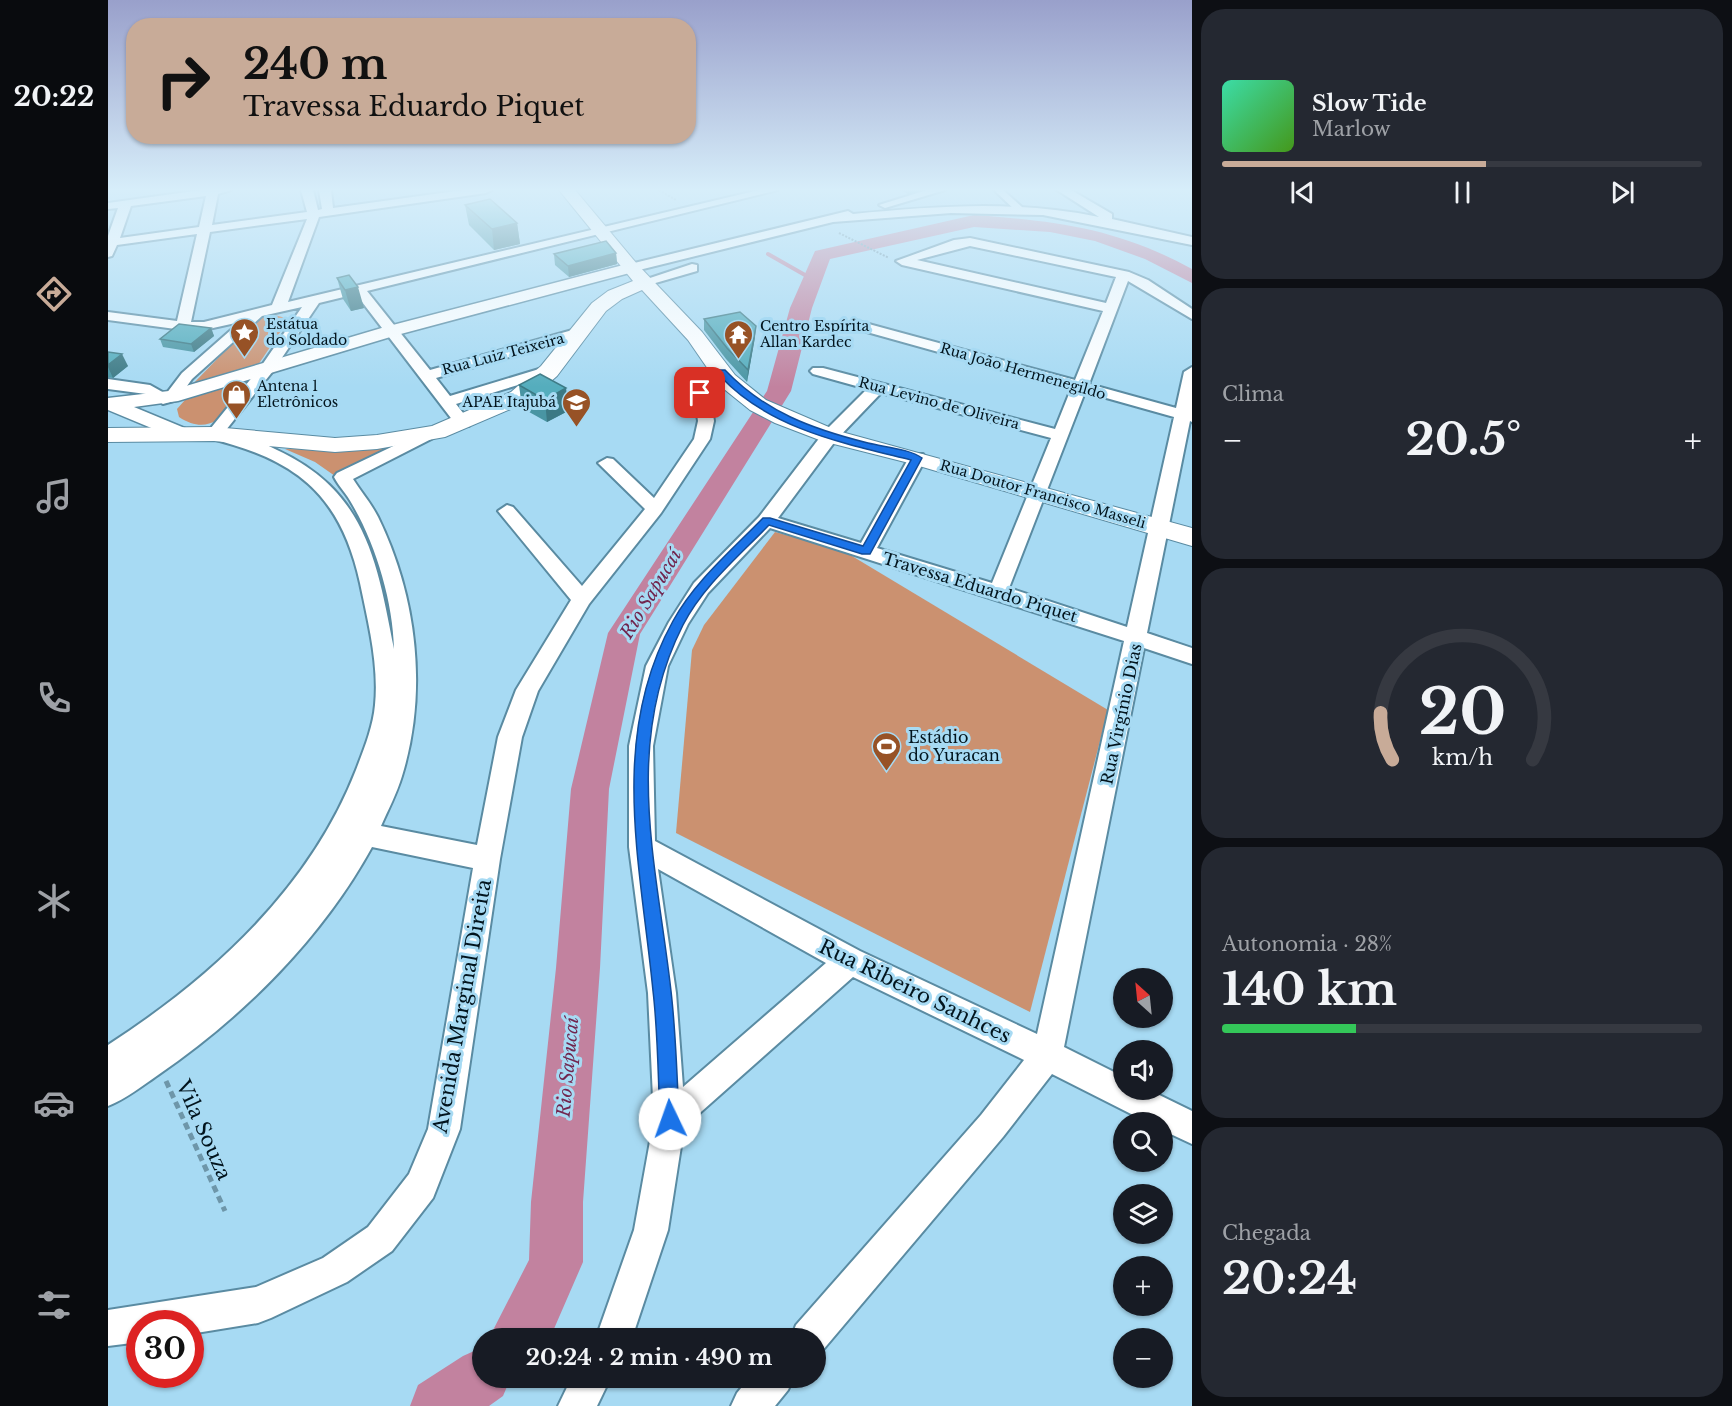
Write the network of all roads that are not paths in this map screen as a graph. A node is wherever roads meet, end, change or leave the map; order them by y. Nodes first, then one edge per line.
1 (199, 256) edge
2 (298, 256) edge
3 (495, 256) edge
4 (621, 256) edge
5 (706, 256) edge
6 (919, 256) edge
7 (1034, 256) edge
8 (707, 264) dead end
9 (638, 275) junction
10 (1124, 275) junction
11 (359, 289) junction
12 (313, 301) junction
13 (1108, 308) junction
14 (278, 309) junction
15 (257, 314) junction
16 (1192, 315) edge
17 (108, 316) edge
18 (300, 320) junction
19 (854, 324) dead end
20 (183, 326) junction
21 (204, 326) junction
22 (391, 331) junction
23 (581, 332) junction
24 (232, 336) junction
25 (268, 368) junction
26 (549, 371) junction
27 (818, 371) dead end
28 (1192, 372) edge
29 (425, 376) junction
30 (724, 376) junction
31 (108, 384) edge
32 (878, 387) junction
33 (1080, 388) junction
34 (167, 398) junction
35 (445, 402) junction
36 (110, 404) edge
37 (1188, 416) edge
38 (463, 423) junction
39 (175, 430) junction
40 (437, 432) junction
41 (821, 433) junction
42 (220, 434) junction
43 (108, 435) edge
44 (1060, 435) junction
45 (917, 458) junction
46 (607, 463) dead end
47 (1036, 492) junction
48 (655, 509) junction
49 (507, 511) dead end
50 (766, 521) junction
51 (1161, 528) junction
52 (1192, 537) edge
53 (866, 551) junction
54 (998, 592) junction
55 (582, 599) junction
56 (1137, 637) junction
57 (1192, 656) edge
58 (354, 832) junction
59 (642, 847) junction
60 (487, 859) junction
61 (850, 962) junction
62 (1047, 1055) junction
63 (108, 1063) edge
64 (108, 1091) edge
65 (670, 1119) junction
66 (1192, 1128) edge
67 (204, 1313) edge
68 (126, 1326) edge
69 (617, 1328) edge
70 (818, 1328) edge
71 (108, 1329) edge
72 (586, 1388) edge
73 (766, 1388) edge
74 (577, 1406) edge
75 (750, 1406) edge

1 - 20 street
2 - 14 street
3 - 11 street
4 - 9 main road, Rua Doutor Francisco Masseli
5 - 9 street
6 - 13 street
7 - 10 street
8 - 9 street
9 - 22 street
9 - 23 main road
9 - 30 main road, Rua Doutor Francisco Masseli
10 - 13 street
10 - 16 street
11 - 12 street
11 - 22 street
12 - 14 street
12 - 18 street
13 - 33 street
14 - 15 street
15 - 18 street
15 - 21 street
15 - 24 street
17 - 20 street
18 - 25 street
19 - 33 street, Rua João Hermenegildo
20 - 21 street
21 - 24 street
22 - 25 street
22 - 29 street
23 - 26 main road
23 - 29 street, Rua Luiz Teixeira
24 - 34 street
25 - 34 street
25 - 42 street
26 - 35 street
26 - 38 main road
27 - 32 street, Rua Levino de Oliveira
28 - 37 street, Rua Virgínio Dias
29 - 35 street
30 - 41 main road, Rua Doutor Francisco Masseli
30 - 48 street, Avenida Marginal Direita
31 - 34 street
32 - 41 street
32 - 44 street, Rua Levino de Oliveira
33 - 37 street, Rua João Hermenegildo
33 - 44 street
34 - 36 street
34 - 39 street
35 - 38 street
36 - 39 street
37 - 51 street, Rua Virgínio Dias
38 - 40 main road
39 - 42 main road
39 - 43 main road
40 - 42 main road
40 - 58 street
41 - 45 main road, Rua Doutor Francisco Masseli
41 - 50 street
42 - 58 street
44 - 47 street
45 - 47 main road, Rua Doutor Francisco Masseli
45 - 53 street
46 - 48 street
47 - 51 main road, Rua Doutor Francisco Masseli
47 - 54 street
48 - 55 street, Avenida Marginal Direita
49 - 55 street
50 - 53 street, Travessa Eduardo Piquet
50 - 59 street
51 - 52 main road, Rua Doutor Francisco Masseli
51 - 56 street, Rua Virgínio Dias
53 - 54 street, Travessa Eduardo Piquet
54 - 56 street, Travessa Eduardo Piquet
55 - 60 street, Avenida Marginal Direita
56 - 57 street, Travessa Eduardo Piquet
56 - 62 street, Rua Virgínio Dias
58 - 60 street
58 - 63 street
58 - 64 street
59 - 61 street, Rua Ribeiro Sanhces
59 - 65 street
60 - 67 street, Avenida Marginal Direita
61 - 62 street, Rua Ribeiro Sanhces
61 - 65 street
62 - 66 street, Rua Ribeiro Sanhces
62 - 70 street
65 - 69 street
68 - 71 street, Avenida Marginal Direita
72 - 74 street
73 - 75 street

